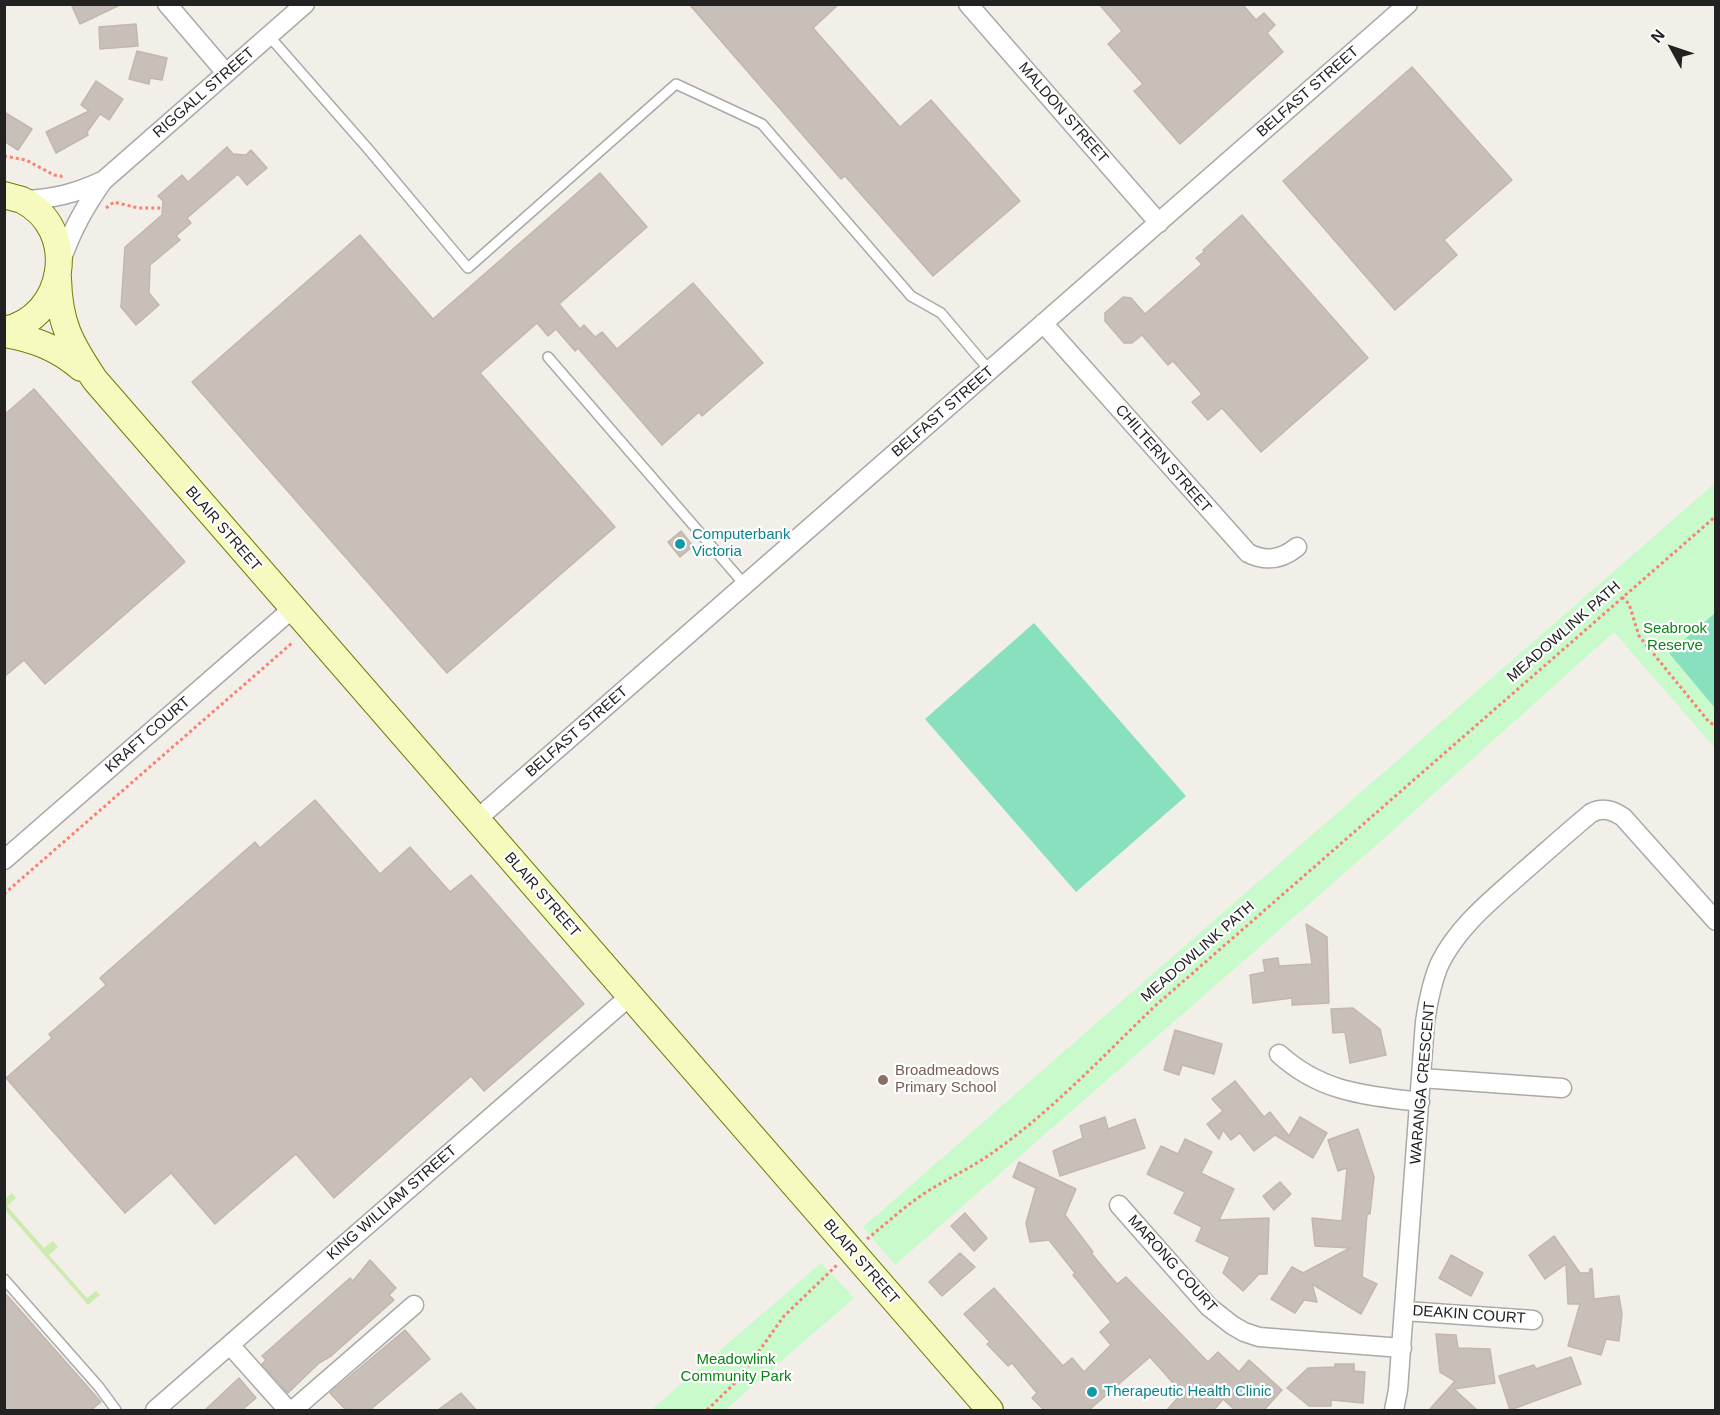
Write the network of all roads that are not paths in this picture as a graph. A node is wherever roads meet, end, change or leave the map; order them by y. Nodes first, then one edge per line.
1 (166, 4) edge
2 (305, 4) edge
3 (968, 4) edge
4 (1408, 4) edge
5 (269, 36) junction
6 (226, 73) junction
7 (103, 181) junction
8 (13, 198) edge
9 (1159, 223) junction
10 (59, 270) junction
11 (1043, 323) junction
12 (4, 332) edge
13 (548, 357) dead end
14 (990, 371) junction
15 (95, 380) junction
16 (1297, 547) dead end
17 (745, 585) junction
18 (292, 609) junction
19 (476, 820) junction
20 (4, 860) edge
21 (1716, 921) edge
22 (630, 996) junction
23 (1279, 1054) dead end
24 (1421, 1077) junction
25 (1562, 1088) dead end
26 (1420, 1102) junction
27 (1119, 1205) dead end
28 (4, 1279) edge
29 (414, 1305) dead end
30 (1405, 1311) junction
31 (1533, 1320) dead end
32 (231, 1345) junction
33 (1402, 1348) junction
34 (116, 1410) edge
35 (155, 1410) edge
36 (288, 1410) edge
37 (293, 1410) edge
38 (990, 1410) edge
39 (1394, 1410) edge

1 - 6 street
2 - 5 street, RIGGALL STREET
3 - 9 street, MALDON STREET
4 - 9 street, BELFAST STREET
5 - 6 street, RIGGALL STREET
5 - 14 lane
6 - 7 street, RIGGALL STREET
7 - 8 street, RIGGALL STREET
7 - 10 street, RIGGALL STREET
8 - 10 street, BLAIR STREET
9 - 11 street, BELFAST STREET
10 - 12 street
10 - 15 street, BLAIR STREET
11 - 14 street, BELFAST STREET
11 - 16 street, CHILTERN STREET
12 - 15 street, BLAIR STREET
13 - 17 lane
14 - 17 street, BELFAST STREET
15 - 18 street, BLAIR STREET
17 - 19 street, BELFAST STREET
18 - 19 street, BLAIR STREET
18 - 20 street, KRAFT COURT
19 - 22 street, BLAIR STREET
21 - 24 street, WARANGA CRESCENT
22 - 32 street, KING WILLIAM STREET
22 - 38 street, BLAIR STREET
23 - 26 street
24 - 25 street
24 - 26 street, WARANGA CRESCENT
26 - 30 street, WARANGA CRESCENT
27 - 33 street, MARONG COURT
28 - 34 lane
29 - 37 street
30 - 31 street, DEAKIN COURT
30 - 33 street, WARANGA CRESCENT
32 - 35 street, KING WILLIAM STREET
32 - 36 street
33 - 39 street, WARANGA CRESCENT

